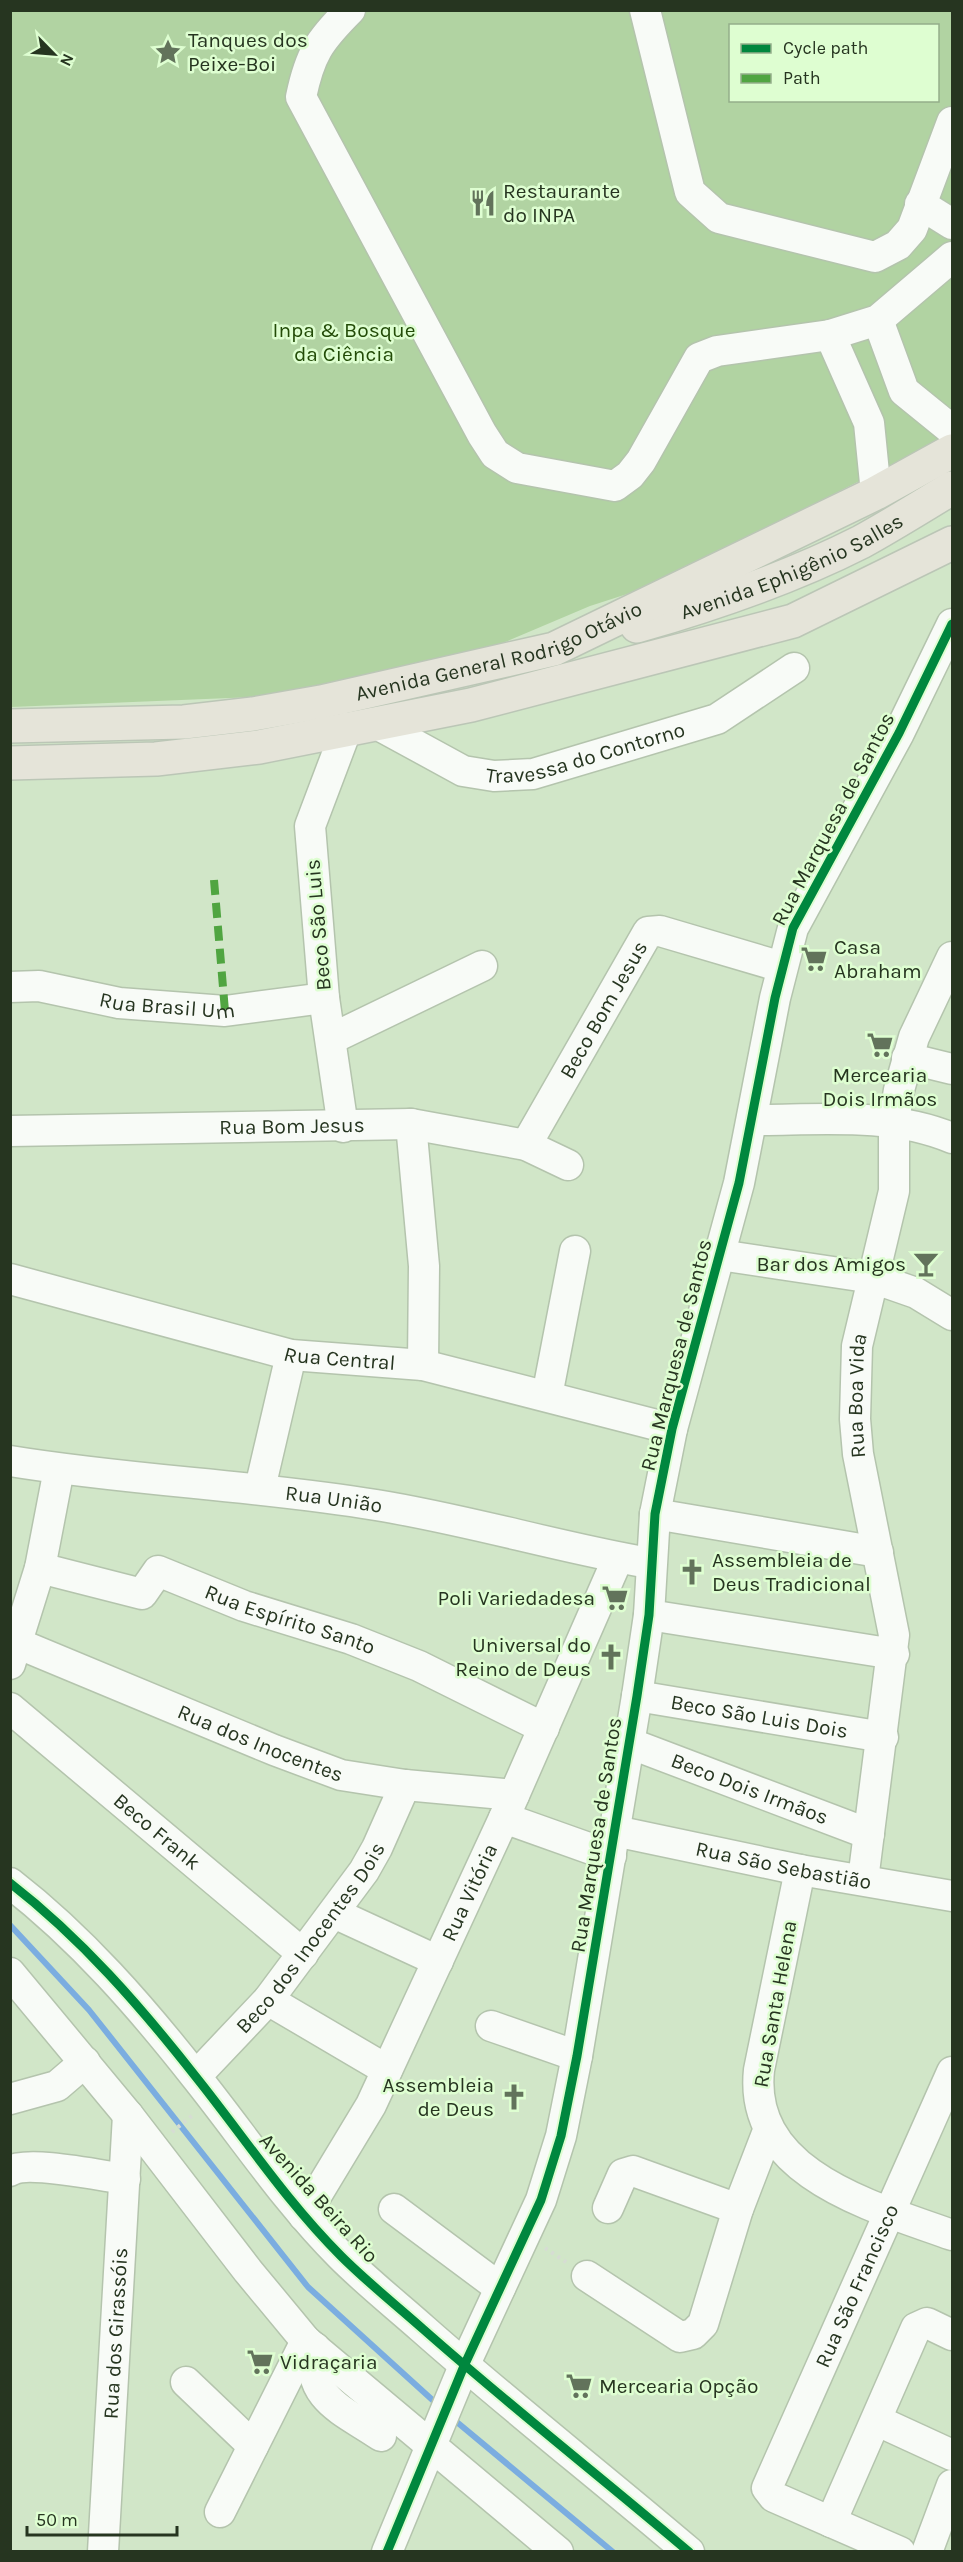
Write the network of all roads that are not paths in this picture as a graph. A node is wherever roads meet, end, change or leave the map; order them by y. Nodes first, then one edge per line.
1 (350, 10) edge
2 (645, 10) edge
3 (952, 122) edge
4 (920, 204) junction
5 (952, 224) edge
6 (952, 257) edge
7 (878, 320) junction
8 (830, 335) junction
9 (952, 430) edge
10 (952, 451) edge
11 (952, 488) edge
12 (876, 493) junction
13 (952, 512) edge
14 (952, 543) edge
15 (952, 624) edge
16 (692, 646) junction
17 (555, 649) junction
18 (794, 668) dead end
19 (361, 725) junction
20 (10, 726) edge
21 (10, 763) edge
22 (952, 957) edge
23 (482, 966) dead end
24 (782, 967) junction
25 (10, 987) edge
26 (324, 998) junction
27 (331, 1039) junction
28 (907, 1058) junction
29 (952, 1069) edge
30 (753, 1120) junction
31 (894, 1121) junction
32 (411, 1124) junction
33 (343, 1127) junction
34 (10, 1131) edge
35 (952, 1138) edge
36 (526, 1145) junction
37 (568, 1165) dead end
38 (575, 1251) dead end
39 (720, 1255) junction
40 (873, 1278) junction
41 (10, 1279) edge
42 (952, 1315) edge
43 (291, 1355) junction
44 (423, 1365) junction
45 (547, 1395) junction
46 (672, 1430) junction
47 (10, 1461) edge
48 (59, 1469) junction
49 (260, 1488) junction
50 (655, 1514) junction
51 (878, 1552) junction
52 (618, 1558) junction
53 (651, 1564) junction
54 (40, 1568) junction
55 (649, 1615) junction
56 (894, 1653) junction
57 (15, 1654) edge
58 (638, 1696) junction
59 (10, 1708) edge
60 (544, 1728) junction
61 (883, 1737) junction
62 (629, 1743) junction
63 (405, 1785) junction
64 (509, 1807) junction
65 (869, 1834) junction
66 (613, 1844) junction
67 (800, 1870) junction
68 (863, 1880) junction
69 (10, 1883) edge
70 (952, 1896) edge
71 (334, 1913) junction
72 (303, 1954) junction
73 (438, 1961) junction
74 (10, 1973) edge
75 (268, 2000) junction
76 (491, 2026) dead end
77 (577, 2056) junction
78 (85, 2062) junction
79 (387, 2070) junction
80 (952, 2072) edge
81 (196, 2076) junction
82 (10, 2099) edge
83 (128, 2115) junction
84 (768, 2131) junction
85 (10, 2172) edge
86 (125, 2179) junction
87 (608, 2208) dead end
88 (394, 2209) dead end
89 (738, 2209) junction
90 (891, 2213) junction
91 (304, 2216) junction
92 (952, 2235) edge
93 (587, 2276) road end
94 (500, 2288) junction
95 (952, 2334) edge
96 (311, 2344) junction
97 (464, 2366) junction
98 (186, 2382) dead end
99 (878, 2421) junction
100 (436, 2434) junction
101 (381, 2436) dead end
102 (253, 2445) junction
103 (952, 2455) edge
104 (952, 2485) edge
105 (220, 2512) dead end
106 (831, 2522) junction
107 (395, 2548) edge
108 (103, 2552) edge
109 (558, 2552) edge
110 (689, 2552) edge
111 (900, 2552) edge
112 (927, 2552) edge

1 - 8 street
2 - 4 street
3 - 4 street
4 - 5 street
6 - 7 street
7 - 8 street
7 - 9 street
8 - 12 street
10 - 12 main road, Avenida General Rodrigo Otávio
11 - 17 main road, Avenida Ephigênio Salles
12 - 17 main road, Avenida General Rodrigo Otávio
13 - 16 main road, Avenida Ephigênio Salles
14 - 16 main road, Avenida General Rodrigo Otávio
15 - 24 street, Rua Marquesa de Santos
16 - 19 main road, Avenida General Rodrigo Otávio
17 - 20 main road, Avenida General Rodrigo Otávio
18 - 19 street, Travessa do Contorno
19 - 21 main road, Avenida General Rodrigo Otávio
19 - 26 street, Beco São Luis
22 - 28 street, Rua Boa Vida
23 - 27 street
24 - 30 street, Rua Marquesa de Santos
24 - 36 street, Beco Bom Jesus
25 - 26 street, Rua Brasil Um
26 - 27 street, Beco São Luis
27 - 33 street, Beco São Luis
28 - 29 street
28 - 31 street, Rua Boa Vida
30 - 31 street
30 - 39 street, Rua Marquesa de Santos
31 - 35 street
31 - 40 street, Rua Boa Vida
32 - 33 street, Rua Bom Jesus
32 - 36 street, Rua Bom Jesus
32 - 44 street
33 - 34 street, Rua Bom Jesus
36 - 37 street, Rua Bom Jesus
38 - 45 street
39 - 40 street
39 - 46 street, Rua Marquesa de Santos
40 - 42 street
40 - 51 street, Rua Boa Vida
41 - 43 street, Rua Central
43 - 44 street, Rua Central
43 - 49 street
44 - 45 street, Rua Central
45 - 46 street, Rua Central
46 - 50 street, Rua Marquesa de Santos
47 - 48 street, Rua União
48 - 49 street, Rua União
48 - 54 street
49 - 52 street, Rua União
50 - 51 street
50 - 53 street, Rua Marquesa de Santos
51 - 56 street, Rua Boa Vida
52 - 53 street, Rua União
52 - 60 street, Rua Vitória
53 - 55 street, Rua Marquesa de Santos
54 - 57 street
54 - 60 street, Rua Espírito Santo
55 - 56 street
55 - 58 street, Rua Marquesa de Santos
56 - 61 street, Rua Boa Vida
57 - 63 street, Rua dos Inocentes
58 - 61 street, Beco São Luis Dois
58 - 62 street, Rua Marquesa de Santos
59 - 72 street, Beco Frank
60 - 64 street, Rua Vitória
61 - 65 street, Rua Boa Vida
62 - 65 street, Beco Dois Irmãos
62 - 66 street, Rua Marquesa de Santos
63 - 64 street, Rua dos Inocentes
63 - 71 street, Beco dos Inocentes Dois
64 - 66 street
64 - 73 street, Rua Vitória
65 - 68 street, Rua Boa Vida
66 - 67 street, Rua São Sebastião
66 - 77 street, Rua Marquesa de Santos
67 - 68 street, Rua São Sebastião
67 - 84 street, Rua Santa Helena
68 - 70 street, Rua São Sebastião
69 - 81 street, Avenida Beira Rio
71 - 72 street, Beco dos Inocentes Dois
71 - 73 street
72 - 75 street, Beco dos Inocentes Dois
73 - 79 street, Rua Vitória
74 - 78 street
75 - 79 street
75 - 81 street, Beco dos Inocentes Dois
76 - 77 street
77 - 94 street, Rua Marquesa de Santos
78 - 82 street
78 - 83 street
79 - 91 street, Rua Vitória
80 - 90 street, Rua São Francisco
81 - 91 street, Avenida Beira Rio
83 - 86 street, Rua dos Girassóis
83 - 96 street
84 - 89 street
84 - 90 street, Rua Santa Helena
85 - 86 street
86 - 108 street, Rua dos Girassóis
87 - 89 street
88 - 94 street
89 - 93 street
90 - 92 street, Rua Santa Helena
90 - 106 street, Rua São Francisco
91 - 97 street, Avenida Beira Rio
94 - 97 street, Rua Marquesa de Santos
95 - 99 street
96 - 100 street
96 - 101 street
96 - 102 street
97 - 100 street, Rua Marquesa de Santos
97 - 110 street, Avenida Beira Rio
98 - 102 street
99 - 103 street
99 - 106 street
100 - 107 street, Rua Marquesa de Santos
100 - 109 street
102 - 105 street
104 - 112 street
106 - 111 street

